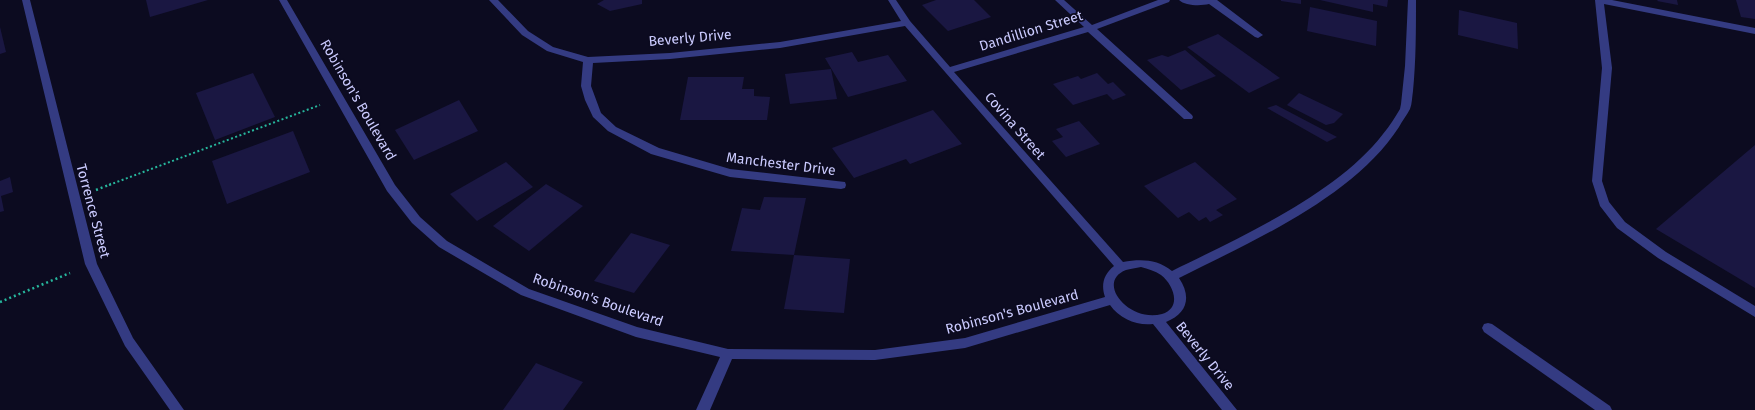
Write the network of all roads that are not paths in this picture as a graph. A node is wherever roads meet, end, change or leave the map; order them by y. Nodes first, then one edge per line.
1 (26, 0) edge
2 (283, 0) edge
3 (493, 0) edge
4 (892, 0) edge
5 (1059, 0) edge
6 (1166, 0) edge
7 (1183, 0) edge
8 (1412, 0) edge
9 (1600, 0) edge
10 (1212, 1) edge
11 (907, 23) junction
12 (1091, 28) junction
13 (1755, 31) edge
14 (1258, 34) dead end
15 (588, 60) junction
16 (948, 71) junction
17 (1188, 117) dead end
18 (841, 185) dead end
19 (1121, 267) junction
20 (1171, 277) junction
21 (1112, 300) junction
22 (1755, 312) edge
23 (1156, 320) junction
24 (1488, 328) dead end
25 (728, 354) junction
26 (177, 410) edge
27 (703, 410) edge
28 (1230, 410) edge
29 (1605, 410) edge

1 - 26 street, Torrence Street
2 - 25 street, Robinson's Boulevard
3 - 15 street, Beverly Drive
4 - 11 street, Covina Street
5 - 12 street
6 - 12 street, Dandillion Street
7 - 10 street
8 - 20 street
9 - 13 street
9 - 22 street
10 - 14 street
11 - 15 street, Beverly Drive
11 - 16 street, Covina Street
12 - 16 street, Dandillion Street
12 - 17 street
15 - 18 street, Manchester Drive
16 - 19 street, Covina Street
19 - 20 street
19 - 21 street
20 - 23 street
21 - 23 street
21 - 25 street, Robinson's Boulevard
23 - 28 street, Beverly Drive
24 - 29 street
25 - 27 street

